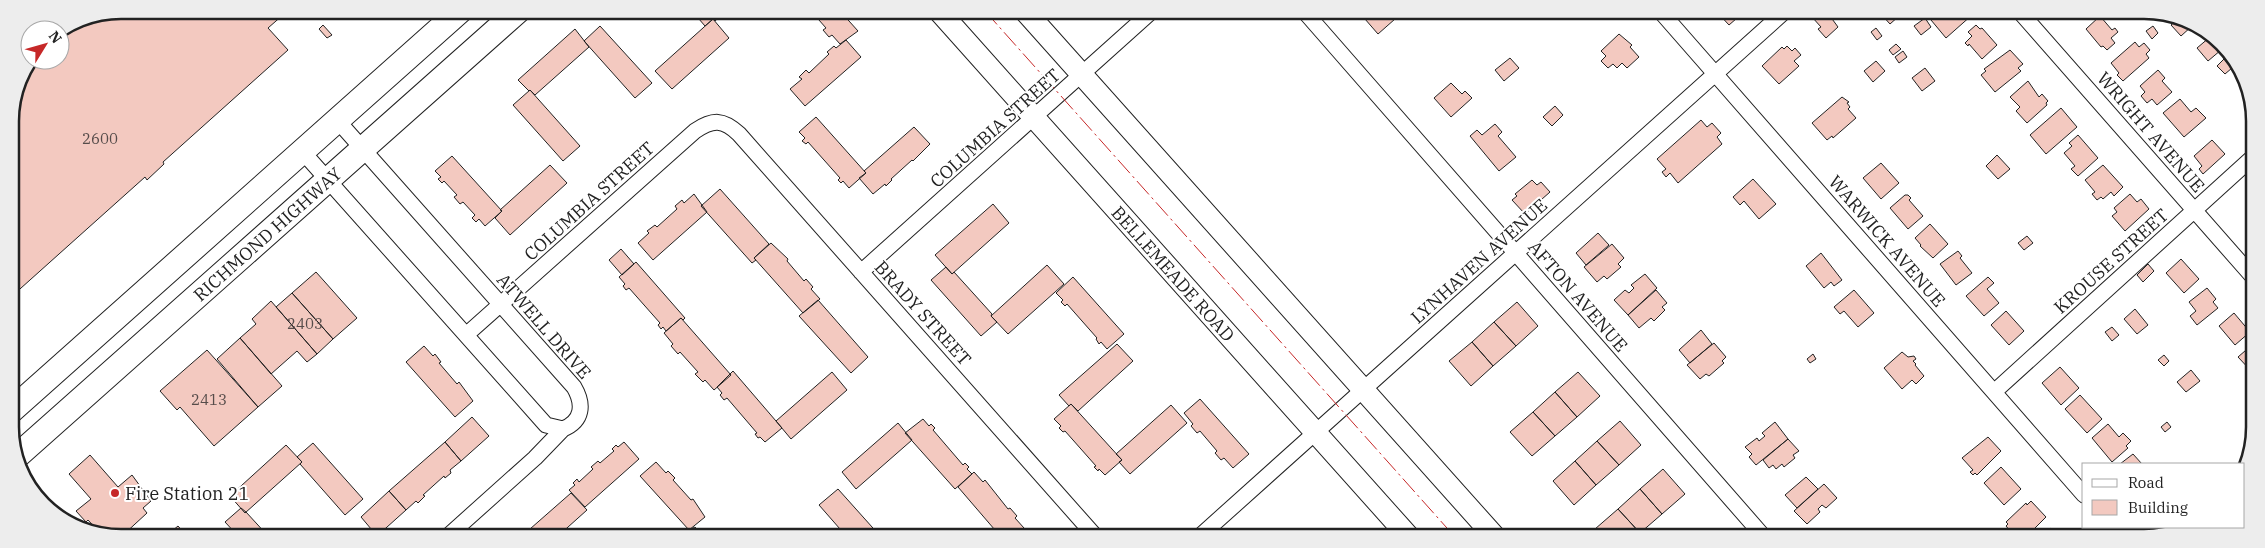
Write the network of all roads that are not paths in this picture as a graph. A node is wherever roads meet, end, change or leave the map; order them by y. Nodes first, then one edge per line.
1 (451, 19) edge
2 (509, 19) edge
3 (946, 19) edge
4 (1032, 19) edge
5 (1143, 19) edge
6 (1311, 19) edge
7 (1667, 19) edge
8 (1776, 19) edge
9 (2026, 19) edge
10 (1715, 73) junction
11 (1082, 75) junction
12 (1034, 117) junction
13 (338, 120) junction
14 (718, 121) joint
15 (363, 149) junction
16 (302, 151) junction
17 (2246, 164) edge
18 (328, 180) junction
19 (2194, 210) junction
20 (1515, 252) junction
21 (2246, 269) edge
22 (861, 272) junction
23 (501, 304) junction
24 (466, 335) junction
25 (1363, 390) junction
26 (1994, 392) junction
27 (19, 404) edge
28 (563, 429) junction
29 (1316, 432) junction
30 (22, 452) edge
31 (2082, 493) edge
32 (456, 529) edge
33 (1089, 529) edge
34 (1208, 529) edge
35 (1402, 529) edge
36 (1487, 529) edge
37 (1757, 529) edge

1 - 13 main road
2 - 15 main road, RICHMOND HIGHWAY
3 - 12 main road, BELLEMEADE ROAD
4 - 11 main road
5 - 11 street, COLUMBIA STREET
6 - 20 street, AFTON AVENUE
7 - 10 street, WARWICK AVENUE
8 - 10 street, LYNHAVEN AVENUE
9 - 19 street, WRIGHT AVENUE
10 - 20 street, LYNHAVEN AVENUE
10 - 26 street, WARWICK AVENUE
11 - 12 street, COLUMBIA STREET
11 - 25 main road
12 - 22 street, COLUMBIA STREET
12 - 29 main road, BELLEMEADE ROAD
13 - 15 street, ATWELL DRIVE
13 - 16 main road
14 - 22 street, BRADY STREET
14 - 23 street, COLUMBIA STREET
15 - 18 main road, RICHMOND HIGHWAY
15 - 23 street, ATWELL DRIVE
16 - 18 street
16 - 27 main road
17 - 19 street, KROUSE STREET
18 - 24 street
18 - 30 main road, RICHMOND HIGHWAY
19 - 21 street, WRIGHT AVENUE
19 - 26 street, KROUSE STREET
20 - 25 street, LYNHAVEN AVENUE
20 - 37 street, AFTON AVENUE
22 - 33 street, BRADY STREET
23 - 24 street, COLUMBIA STREET
23 - 28 street, ATWELL DRIVE
24 - 28 street
25 - 29 street, LYNHAVEN AVENUE
25 - 36 main road
26 - 31 street, WARWICK AVENUE
28 - 32 street
29 - 34 street, LYNHAVEN AVENUE
29 - 35 main road, BELLEMEADE ROAD

